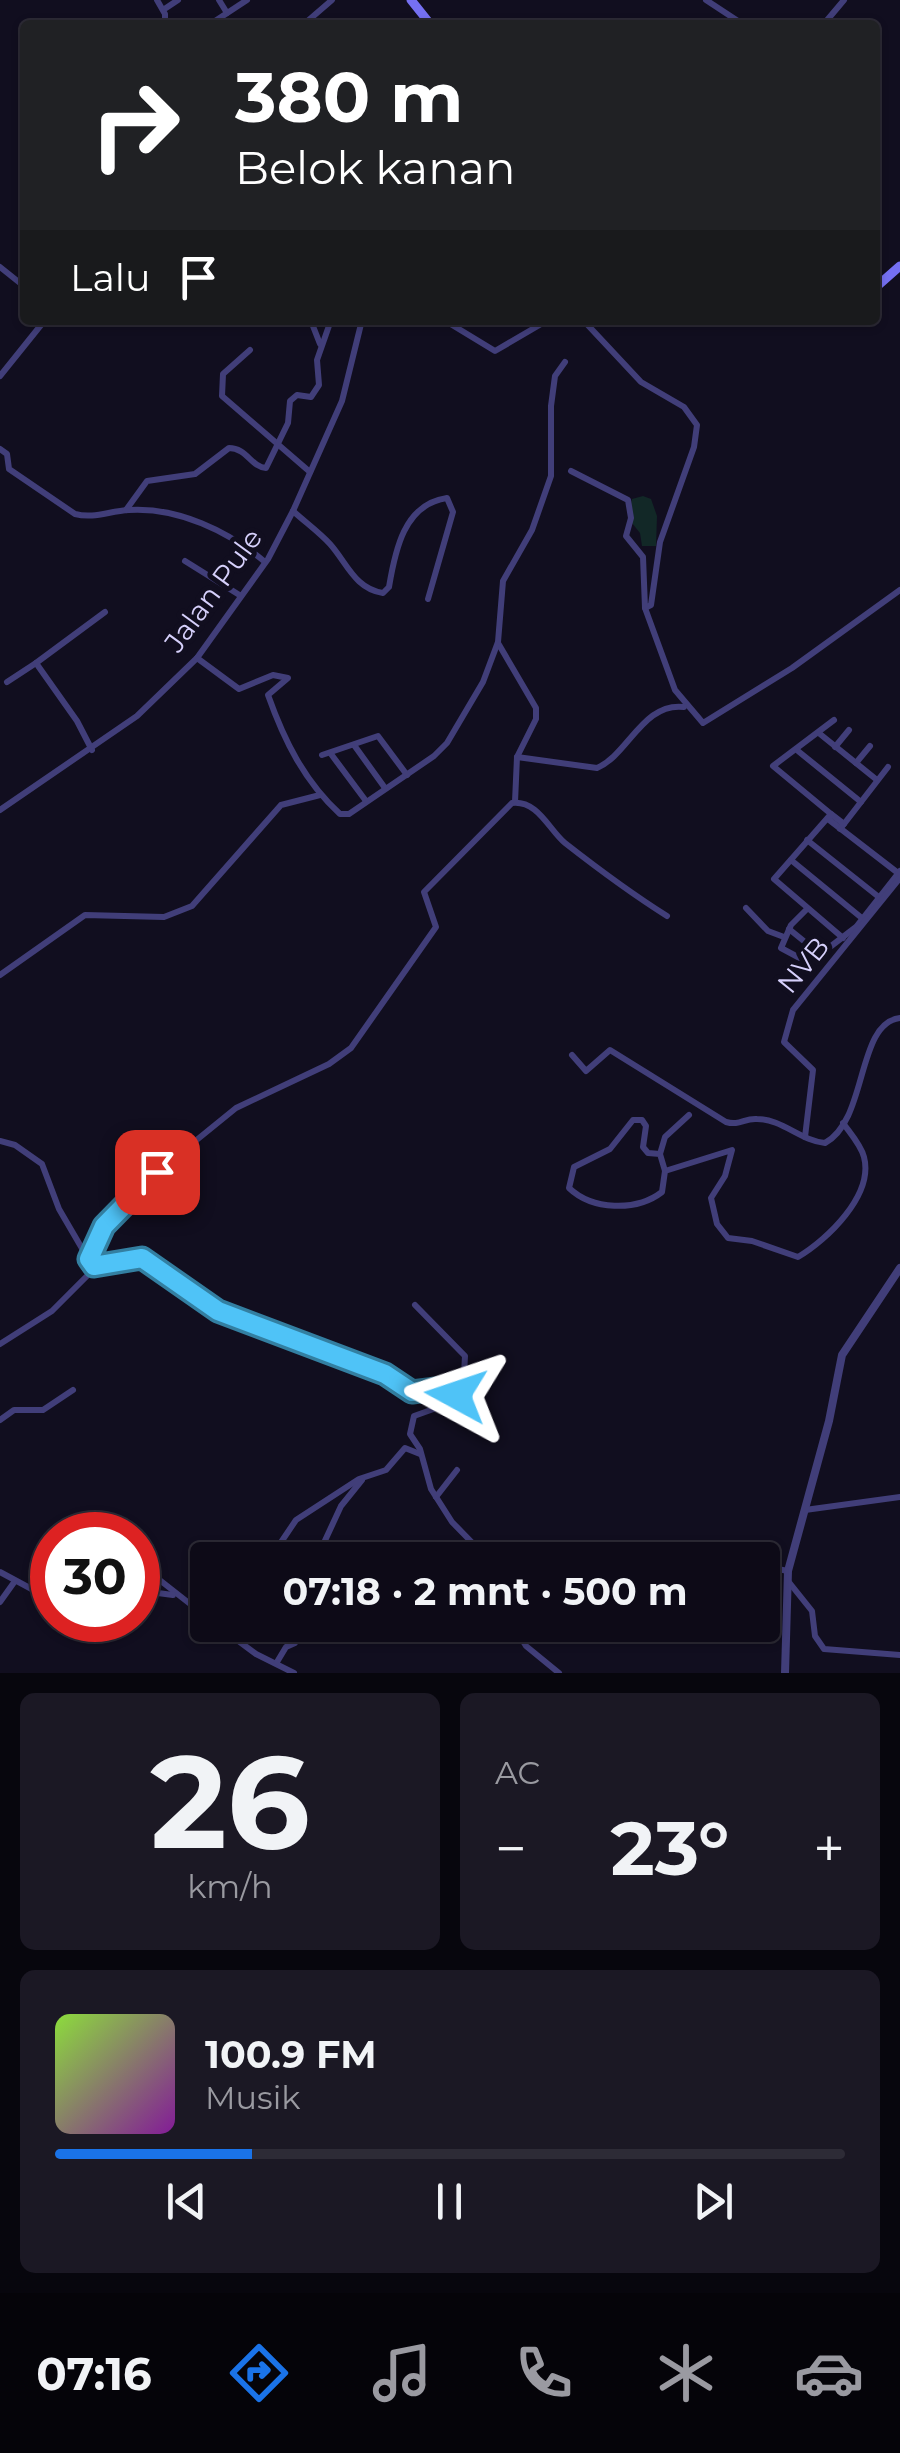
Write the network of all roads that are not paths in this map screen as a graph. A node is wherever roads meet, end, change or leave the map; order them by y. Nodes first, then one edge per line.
1 (178, 0) edge
2 (219, 0) edge
3 (247, 0) edge
4 (332, 0) edge
5 (411, 0) edge
6 (706, 0) edge
7 (844, 0) edge
8 (166, 8) dead end
9 (227, 13) junction
10 (216, 20) edge
11 (309, 20) edge
12 (427, 20) edge
13 (736, 20) edge
14 (827, 20) edge
15 (900, 266) edge
16 (0, 267) edge
17 (20, 284) edge
18 (880, 284) edge
19 (41, 325) edge
20 (314, 325) edge
21 (328, 325) edge
22 (361, 325) edge
23 (453, 325) edge
24 (539, 325) edge
25 (588, 325) edge
26 (321, 345) junction
27 (250, 350) dead end
28 (565, 362) dead end
29 (0, 376) edge
30 (279, 445) junction
31 (0, 449) edge
32 (571, 471) dead end
33 (310, 472) junction
34 (126, 510) junction
35 (293, 511) junction
36 (185, 561) dead end
37 (266, 562) junction
38 (900, 590) edge
39 (241, 596) junction
40 (428, 599) dead end
41 (645, 608) junction
42 (105, 612) dead end
43 (498, 642) junction
44 (197, 658) junction
45 (36, 663) junction
46 (8, 682) dead end
47 (685, 707) junction
48 (834, 720) dead end
49 (849, 730) dead end
50 (819, 734) junction
51 (354, 745) junction
52 (835, 746) junction
53 (870, 746) dead end
54 (92, 750) junction
55 (797, 750) junction
56 (517, 758) junction
57 (856, 763) junction
58 (888, 767) dead end
59 (407, 775) junction
60 (877, 780) junction
61 (385, 788) junction
62 (320, 795) junction
63 (366, 801) junction
64 (515, 802) junction
65 (861, 802) junction
66 (0, 810) edge
67 (830, 816) junction
68 (842, 826) junction
69 (807, 840) junction
70 (791, 860) junction
71 (899, 876) edge
72 (880, 898) junction
73 (746, 908) dead end
74 (807, 908) junction
75 (667, 916) dead end
76 (863, 920) junction
77 (787, 933) junction
78 (843, 938) junction
79 (821, 955) junction
80 (0, 975) edge
81 (900, 1018) edge
82 (572, 1055) dead end
83 (689, 1115) dead end
84 (843, 1124) junction
85 (806, 1138) junction
86 (0, 1142) edge
87 (660, 1154) junction
88 (665, 1171) junction
89 (91, 1262) junction
90 (900, 1268) edge
91 (416, 1305) dead end
92 (0, 1344) edge
93 (73, 1390) dead end
94 (448, 1390) junction
95 (0, 1420) edge
96 (422, 1456) junction
97 (457, 1470) dead end
98 (363, 1478) junction
99 (436, 1497) junction
100 (900, 1497) edge
101 (805, 1510) junction
102 (281, 1542) edge
103 (324, 1542) edge
104 (474, 1542) edge
105 (0, 1572) edge
106 (780, 1573) edge
107 (788, 1576) junction
108 (15, 1580) junction
109 (160, 1583) edge
110 (30, 1588) edge
111 (160, 1593) edge
112 (174, 1595) junction
113 (0, 1602) edge
114 (190, 1606) edge
115 (241, 1642) edge
116 (295, 1642) edge
117 (524, 1642) edge
118 (900, 1655) edge
119 (278, 1662) junction
120 (294, 1673) edge
121 (559, 1673) edge
122 (785, 1673) edge

1 - 8 street
2 - 9 street
3 - 9 street
4 - 11 street
5 - 12 main road
6 - 13 street
7 - 14 street
9 - 10 street
15 - 18 main road
16 - 17 street
19 - 29 street
20 - 26 street
21 - 26 street
22 - 33 street, Jalan Pule
23 - 24 street
25 - 41 street
26 - 30 street
27 - 30 street
28 - 43 street
30 - 33 street
30 - 34 street
31 - 34 street
32 - 41 street
33 - 35 street, Jalan Pule
34 - 37 street
35 - 37 street, Jalan Pule
35 - 40 street
36 - 39 street
37 - 39 street, Jalan Pule
38 - 47 street
39 - 44 street, Jalan Pule
41 - 47 street
42 - 45 street
43 - 56 street
43 - 59 street
44 - 54 street, Jalan Pule
44 - 62 street
45 - 46 street
45 - 54 street
47 - 56 street
48 - 50 street
49 - 52 street
50 - 52 street
50 - 55 street
51 - 59 street
51 - 61 street
51 - 63 street
52 - 57 street
53 - 57 street
54 - 66 street, Jalan Pule
55 - 65 street
55 - 67 street
56 - 64 street
57 - 60 street
58 - 60 street
59 - 61 street
60 - 65 street
61 - 63 street
62 - 63 street
62 - 80 street
64 - 75 street
64 - 89 street
65 - 68 street
67 - 68 street
67 - 69 street
68 - 71 street
69 - 70 street
69 - 72 street
70 - 74 street
70 - 76 street
71 - 72 street
71 - 85 street, NVB
72 - 76 street
73 - 77 street
74 - 77 street
74 - 78 street
76 - 78 street
77 - 79 street
77 - 79 street
78 - 79 street
81 - 84 street
82 - 85 street
83 - 87 street
84 - 85 street
84 - 88 street
86 - 89 street
87 - 88 street
87 - 88 street
89 - 92 street
89 - 94 street
90 - 101 street
91 - 94 street
93 - 95 street
94 - 96 street
96 - 98 street
96 - 99 street
97 - 99 street
98 - 102 street
98 - 103 street
99 - 104 street
100 - 101 street
101 - 107 street
105 - 108 street
106 - 107 street
107 - 118 street
107 - 122 street
108 - 110 street
108 - 113 street
109 - 112 street
111 - 112 street
112 - 114 street
115 - 119 street
116 - 119 street
117 - 121 street
119 - 120 street

